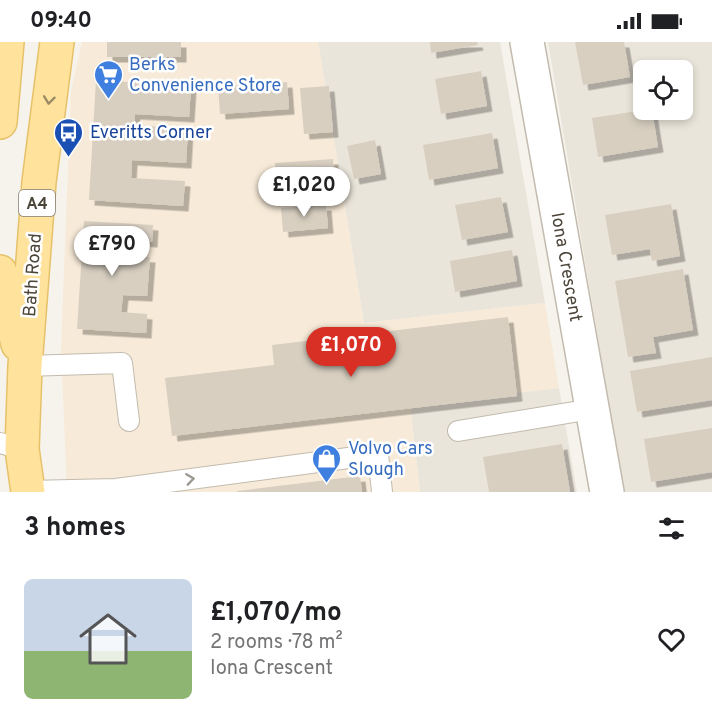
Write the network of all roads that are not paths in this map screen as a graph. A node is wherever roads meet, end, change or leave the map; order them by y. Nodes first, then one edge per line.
1 (8, 42) edge
2 (57, 42) edge
3 (527, 42) edge
4 (0, 122) edge
5 (0, 273) edge
6 (4, 309) edge
7 (25, 366) junction
8 (592, 409) junction
9 (129, 422) dead end
10 (458, 430) dead end
11 (11, 446) edge
12 (117, 490) edge
13 (28, 492) edge
14 (382, 492) edge
15 (607, 492) edge

1 - 4 main road
2 -> 7 main road, Bath Road / A4
3 - 8 street, Iona Crescent
5 - 6 main road, Bath Road / A4
6 - 7 main road, Bath Road / A4
7 - 9 lane
7 - 11 main road, Bath Road / A4
8 - 10 lane
8 - 15 street, Iona Crescent
11 - 13 main road, Bath Road / A4
12 - 13 lane
12 -> 14 lane

